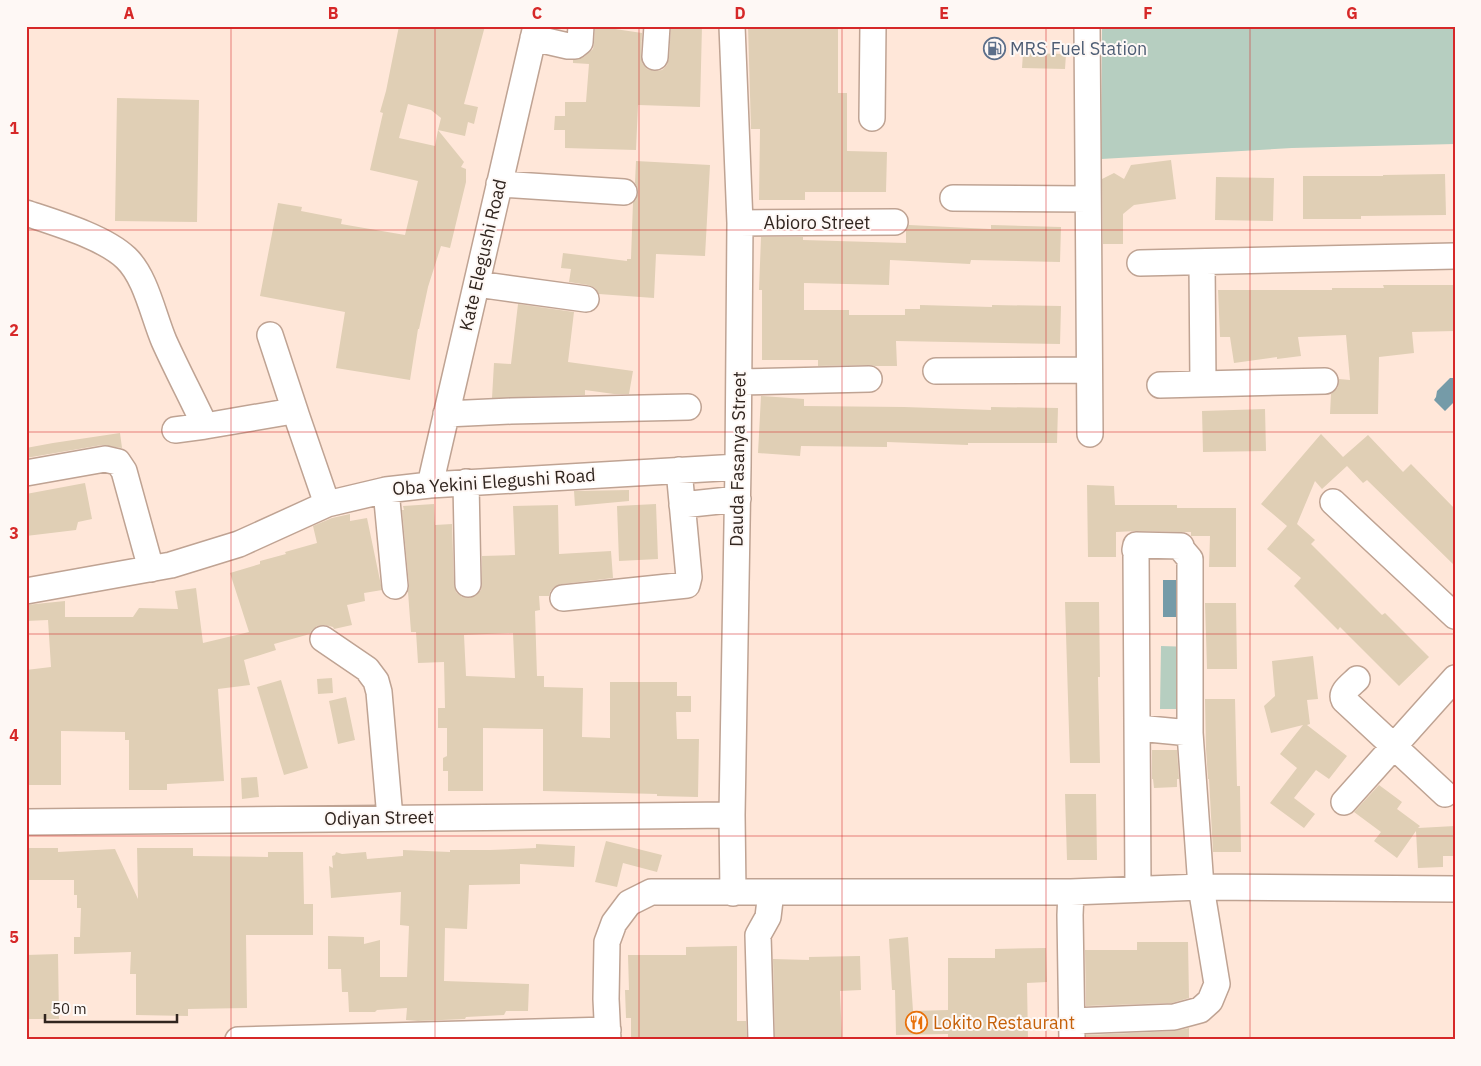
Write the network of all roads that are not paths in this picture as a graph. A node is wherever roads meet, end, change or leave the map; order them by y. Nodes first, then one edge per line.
1 (581, 26) edge
2 (656, 26) edge
3 (732, 26) edge
4 (873, 26) edge
5 (1087, 26) edge
6 (534, 32) edge
7 (655, 57) dead end
8 (872, 118) dead end
9 (499, 184) junction
10 (624, 192) dead end
11 (953, 198) dead end
12 (1088, 199) junction
13 (26, 213) edge
14 (895, 222) dead end
15 (740, 223) junction
16 (1455, 256) edge
17 (1202, 262) junction
18 (1140, 263) dead end
19 (477, 284) junction
20 (586, 299) dead end
21 (270, 335) dead end
22 (1089, 370) junction
23 (936, 371) dead end
24 (869, 379) dead end
25 (1325, 381) dead end
26 (739, 382) junction
27 (1203, 384) junction
28 (1160, 386) dead end
29 (688, 407) dead end
30 (296, 414) junction
31 (446, 414) junction
32 (206, 426) junction
33 (175, 430) dead end
34 (1090, 434) dead end
35 (738, 467) junction
36 (679, 470) junction
37 (26, 473) edge
38 (466, 482) junction
39 (430, 485) junction
40 (386, 490) junction
41 (738, 499) junction
42 (1333, 502) dead end
43 (327, 504) junction
44 (682, 505) junction
45 (151, 569) junction
46 (468, 584) dead end
47 (396, 586) dead end
48 (26, 591) edge
49 (564, 598) dead end
50 (1455, 616) edge
51 (324, 639) dead end
52 (1455, 678) edge
53 (1357, 679) dead end
54 (1138, 728) junction
55 (1190, 732) junction
56 (1394, 747) junction
57 (1445, 794) dead end
58 (1344, 802) dead end
59 (732, 815) junction
60 (390, 818) junction
61 (26, 822) edge
62 (1201, 887) junction
63 (1138, 889) junction
64 (1455, 889) edge
65 (771, 892) junction
66 (1071, 892) junction
67 (733, 893) junction
68 (1072, 1030) edge
69 (608, 1035) edge
70 (238, 1040) edge
71 (761, 1040) edge

1 - 6 street
2 - 7 street
3 - 15 street, Dauda Fasanya Street
4 - 8 street
5 - 12 street
6 - 9 street, Kate Elegushi Road
9 - 10 street
9 - 19 street, Kate Elegushi Road
11 - 12 street
12 - 22 street
13 - 32 street
14 - 15 street, Abioro Street
15 - 26 street, Dauda Fasanya Street
16 - 17 street
17 - 18 street
17 - 27 street
19 - 20 street
19 - 31 street, Kate Elegushi Road
21 - 30 street
22 - 23 street
22 - 34 street
24 - 26 street
25 - 27 street
26 - 35 street, Dauda Fasanya Street
27 - 28 street
29 - 31 street
30 - 32 street
30 - 43 street
31 - 39 street, Kate Elegushi Road
32 - 33 street
35 - 36 street, Oba Yekini Elegushi Road
35 - 41 street, Dauda Fasanya Street
36 - 38 street, Oba Yekini Elegushi Road
36 - 44 street
37 - 45 street
38 - 39 street, Oba Yekini Elegushi Road
38 - 46 street
39 - 40 street, Oba Yekini Elegushi Road
40 - 43 street, Oba Yekini Elegushi Road
40 - 47 street
41 - 44 street
41 - 59 street, Dauda Fasanya Street
42 - 50 street
43 - 45 street, Oba Yekini Elegushi Road
44 - 49 street
45 - 48 street, Oba Yekini Elegushi Road
51 - 60 street
52 - 56 street
53 - 56 street
54 - 55 street
54 - 55 street
54 - 63 street
55 - 62 street
56 - 57 street
56 - 58 street
59 - 60 street, Odiyan Street
59 - 67 street, Dauda Fasanya Street
60 - 61 street, Odiyan Street
62 - 63 street
62 - 64 street
62 - 68 street
63 - 66 street
65 - 66 street
65 - 67 street
65 - 71 street
66 - 68 street
67 - 69 street
69 - 70 street

